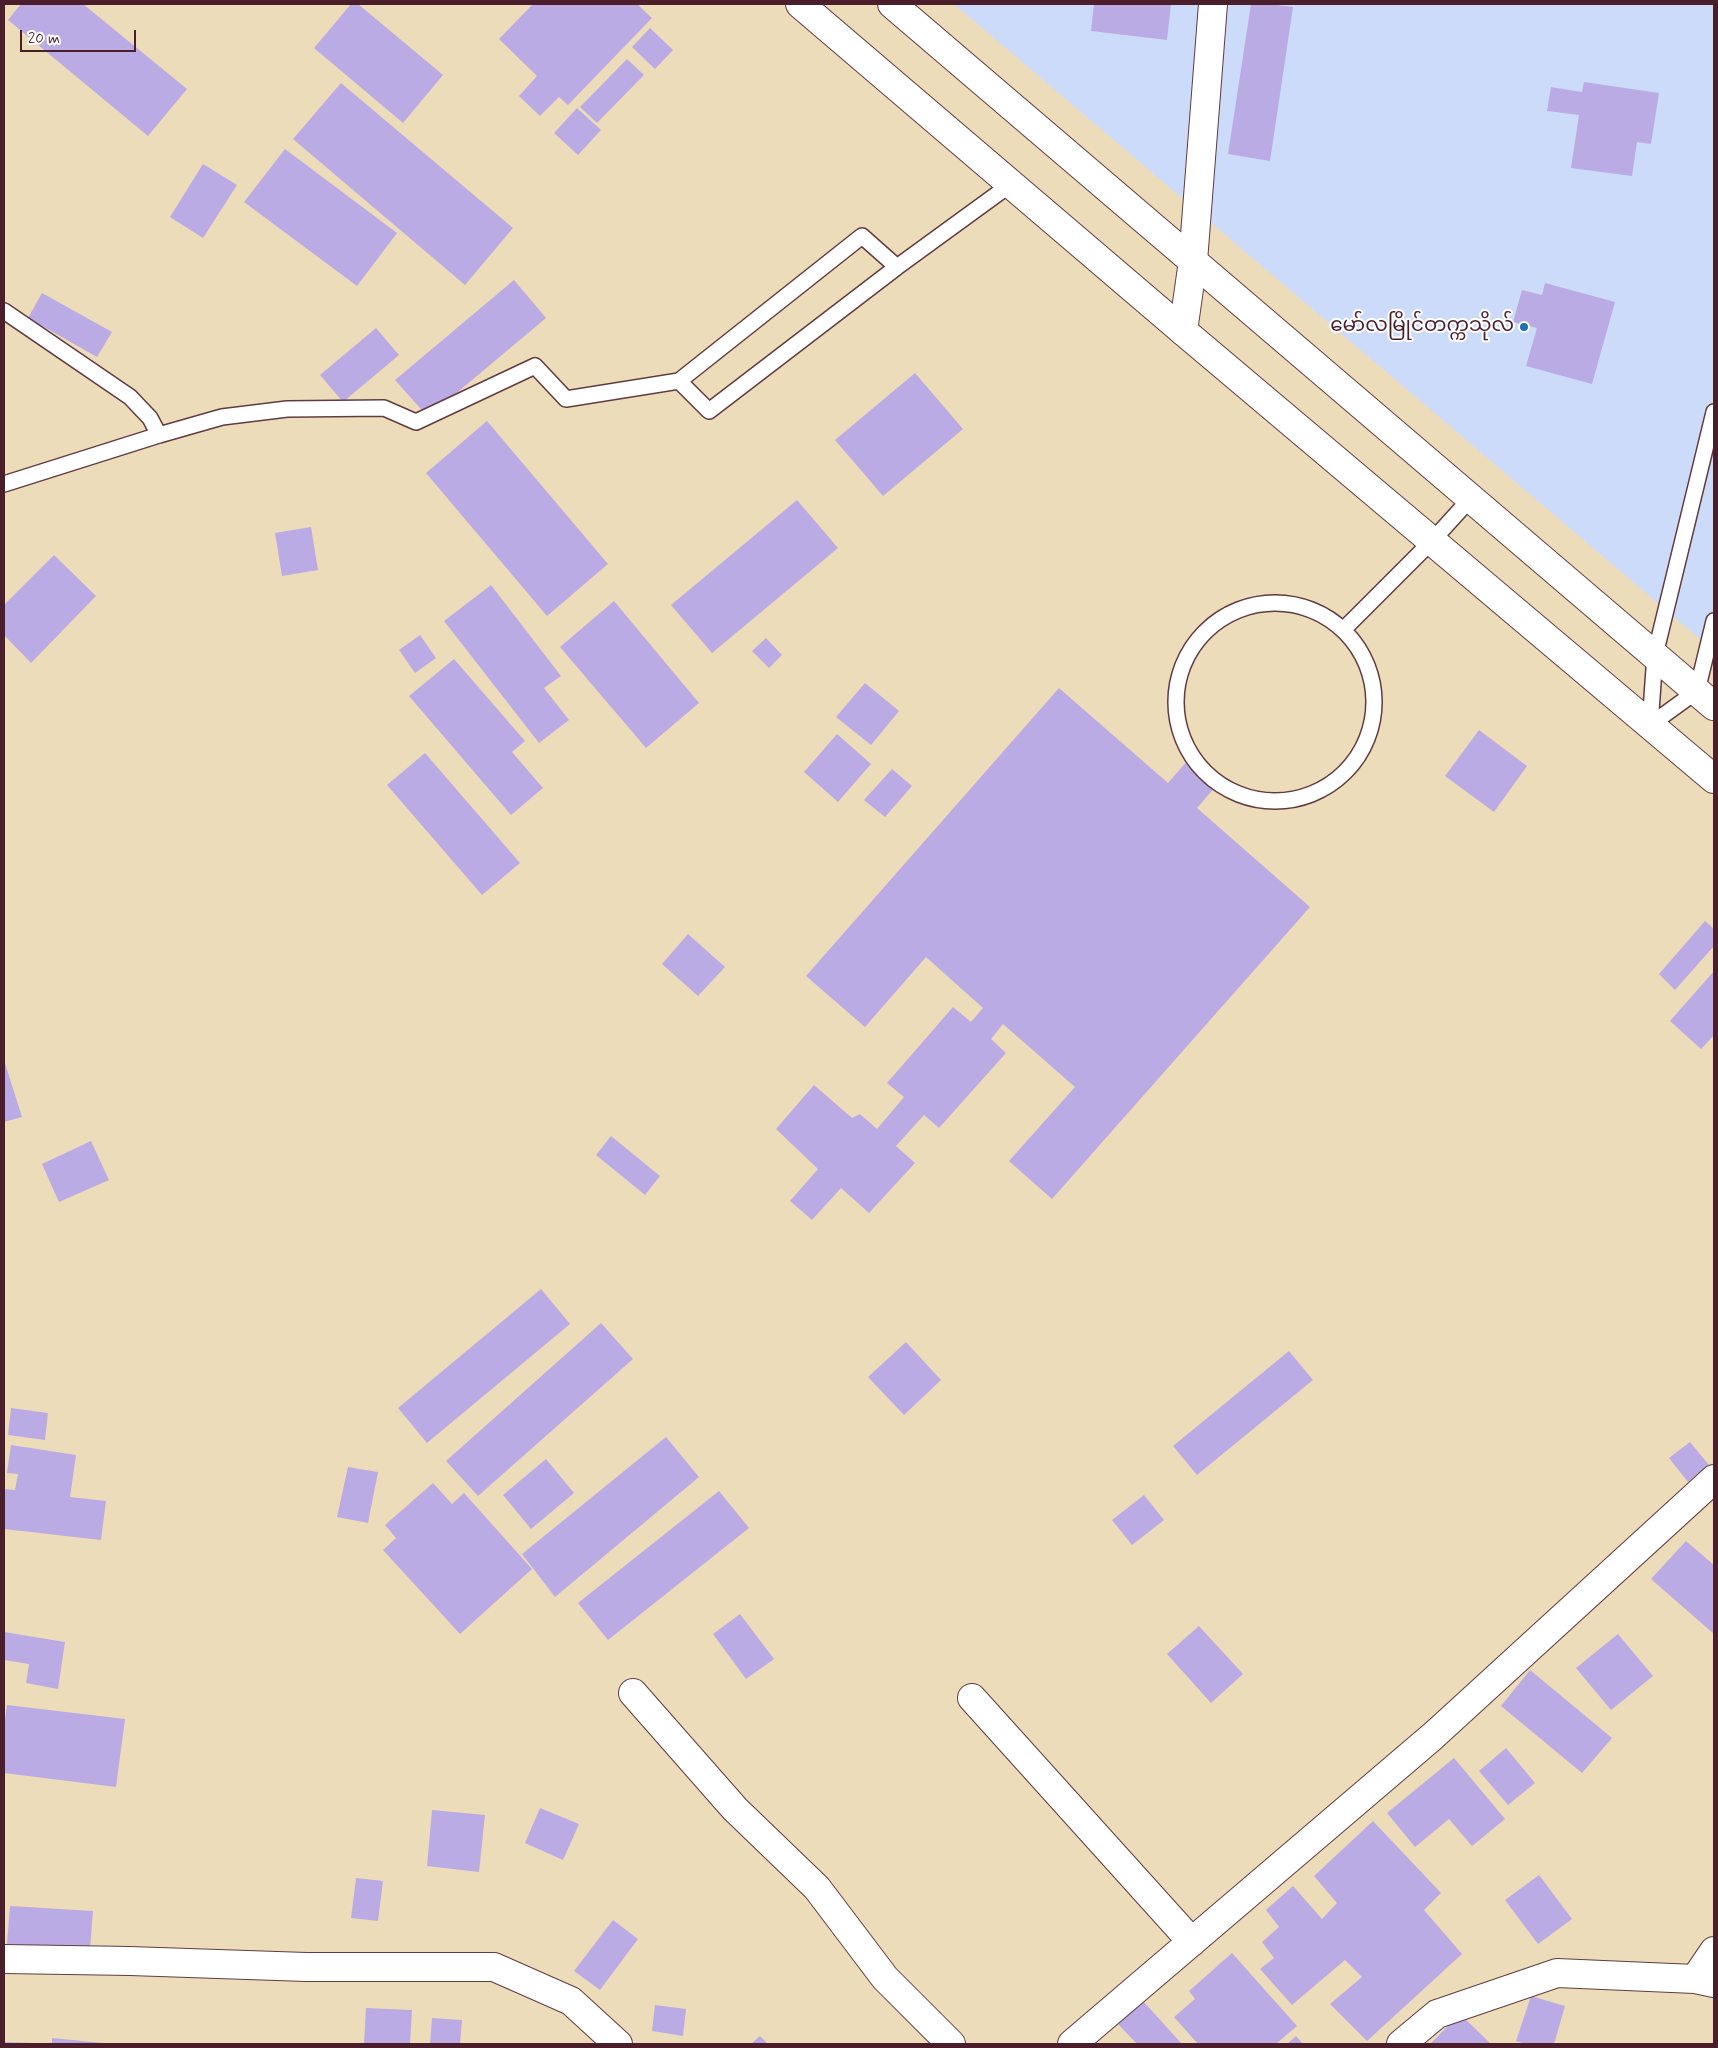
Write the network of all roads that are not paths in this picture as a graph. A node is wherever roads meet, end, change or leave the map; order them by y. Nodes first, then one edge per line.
1 (800, 4) edge
2 (892, 4) edge
3 (1213, 4) edge
4 (1012, 184) junction
5 (1193, 261) junction
6 (897, 267) junction
7 (4, 311) edge
8 (1184, 331) junction
9 (679, 381) junction
10 (1714, 412) edge
11 (159, 434) junction
12 (4, 484) edge
13 (1471, 498) junction
14 (1432, 541) junction
15 (1714, 621) edge
16 (1344, 629) junction
17 (1655, 655) junction
18 (1706, 698) edge
19 (1650, 725) junction
20 (1714, 779) edge
21 (1714, 1479) edge
22 (633, 1693) dead end
23 (972, 1698) dead end
24 (1192, 1942) junction
25 (1714, 1951) edge
26 (4, 1959) edge
27 (1704, 1981) edge
28 (618, 2044) edge
29 (951, 2044) edge
30 (1072, 2044) edge
31 (1401, 2044) edge

1 - 4 street
2 - 5 street
3 - 5 street
4 - 6 lane
4 - 8 street
5 - 8 street
5 - 13 street
6 - 9 lane
6 - 9 lane
7 - 11 lane
8 - 14 street
9 - 11 lane
10 - 17 lane
11 - 12 lane
13 - 14 lane
13 - 17 street
14 - 16 lane
14 - 19 street
15 - 18 lane
16 - 16 lane
17 - 18 street
17 - 19 lane
18 - 19 lane
19 - 20 street
21 - 24 street
22 - 29 street
23 - 24 street
24 - 30 street
25 - 27 street
26 - 28 street
27 - 31 street

